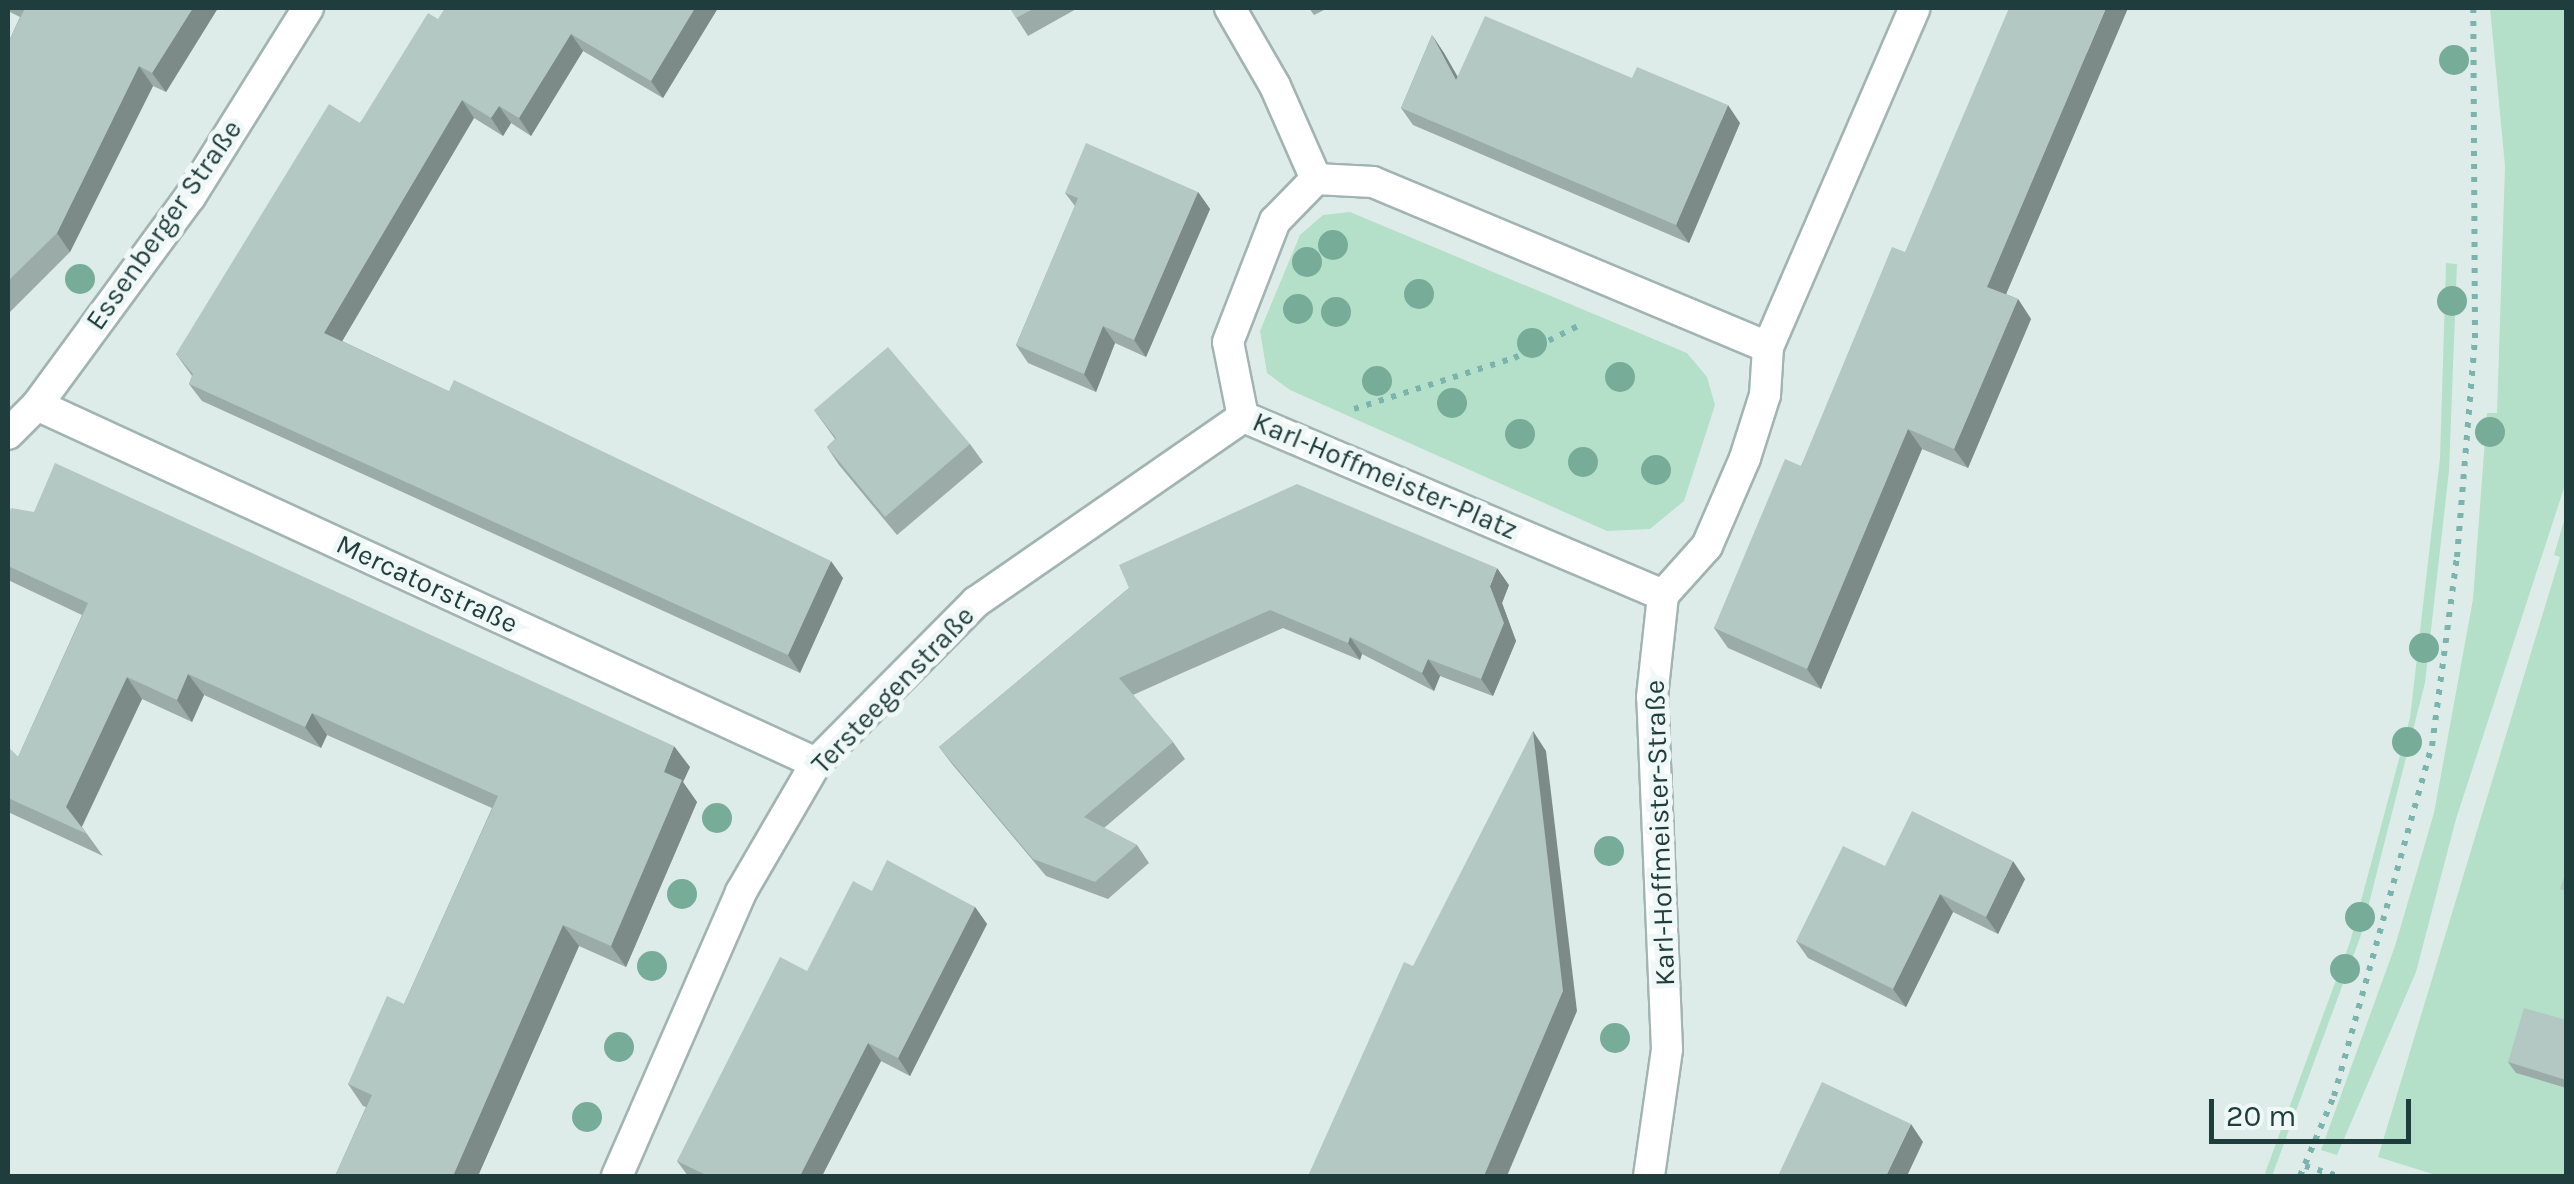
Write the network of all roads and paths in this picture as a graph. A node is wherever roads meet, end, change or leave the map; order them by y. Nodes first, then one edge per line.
1 (308, 8) edge
2 (1230, 8) edge
3 (1915, 8) edge
4 (2473, 8) edge
5 (1316, 179) junction
6 (1626, 288) junction
7 (1768, 346) junction
8 (37, 405) junction
9 (1335, 411) dead end
10 (1243, 417) junction
11 (8, 434) edge
12 (1663, 595) junction
13 (816, 763) junction
14 (2305, 1166) junction
15 (616, 1176) edge
16 (1649, 1176) edge
17 (2300, 1176) edge
18 (2338, 1176) edge

1 - 8 street, Essenberger Straße
2 - 5 street
3 - 7 street
4 - 14 path
5 - 6 street
5 - 10 street, Karl-Hoffmeister-Platz
6 - 7 street
6 - 9 path
7 - 12 street
8 - 11 street, Essenberger Straße
8 - 13 street, Mercatorstraße
10 - 12 street, Karl-Hoffmeister-Platz
10 - 13 street, Tersteegenstraße
12 - 16 street, Karl-Hoffmeister-Straße
13 - 15 street, Tersteegenstraße
14 - 17 path
14 - 18 path

